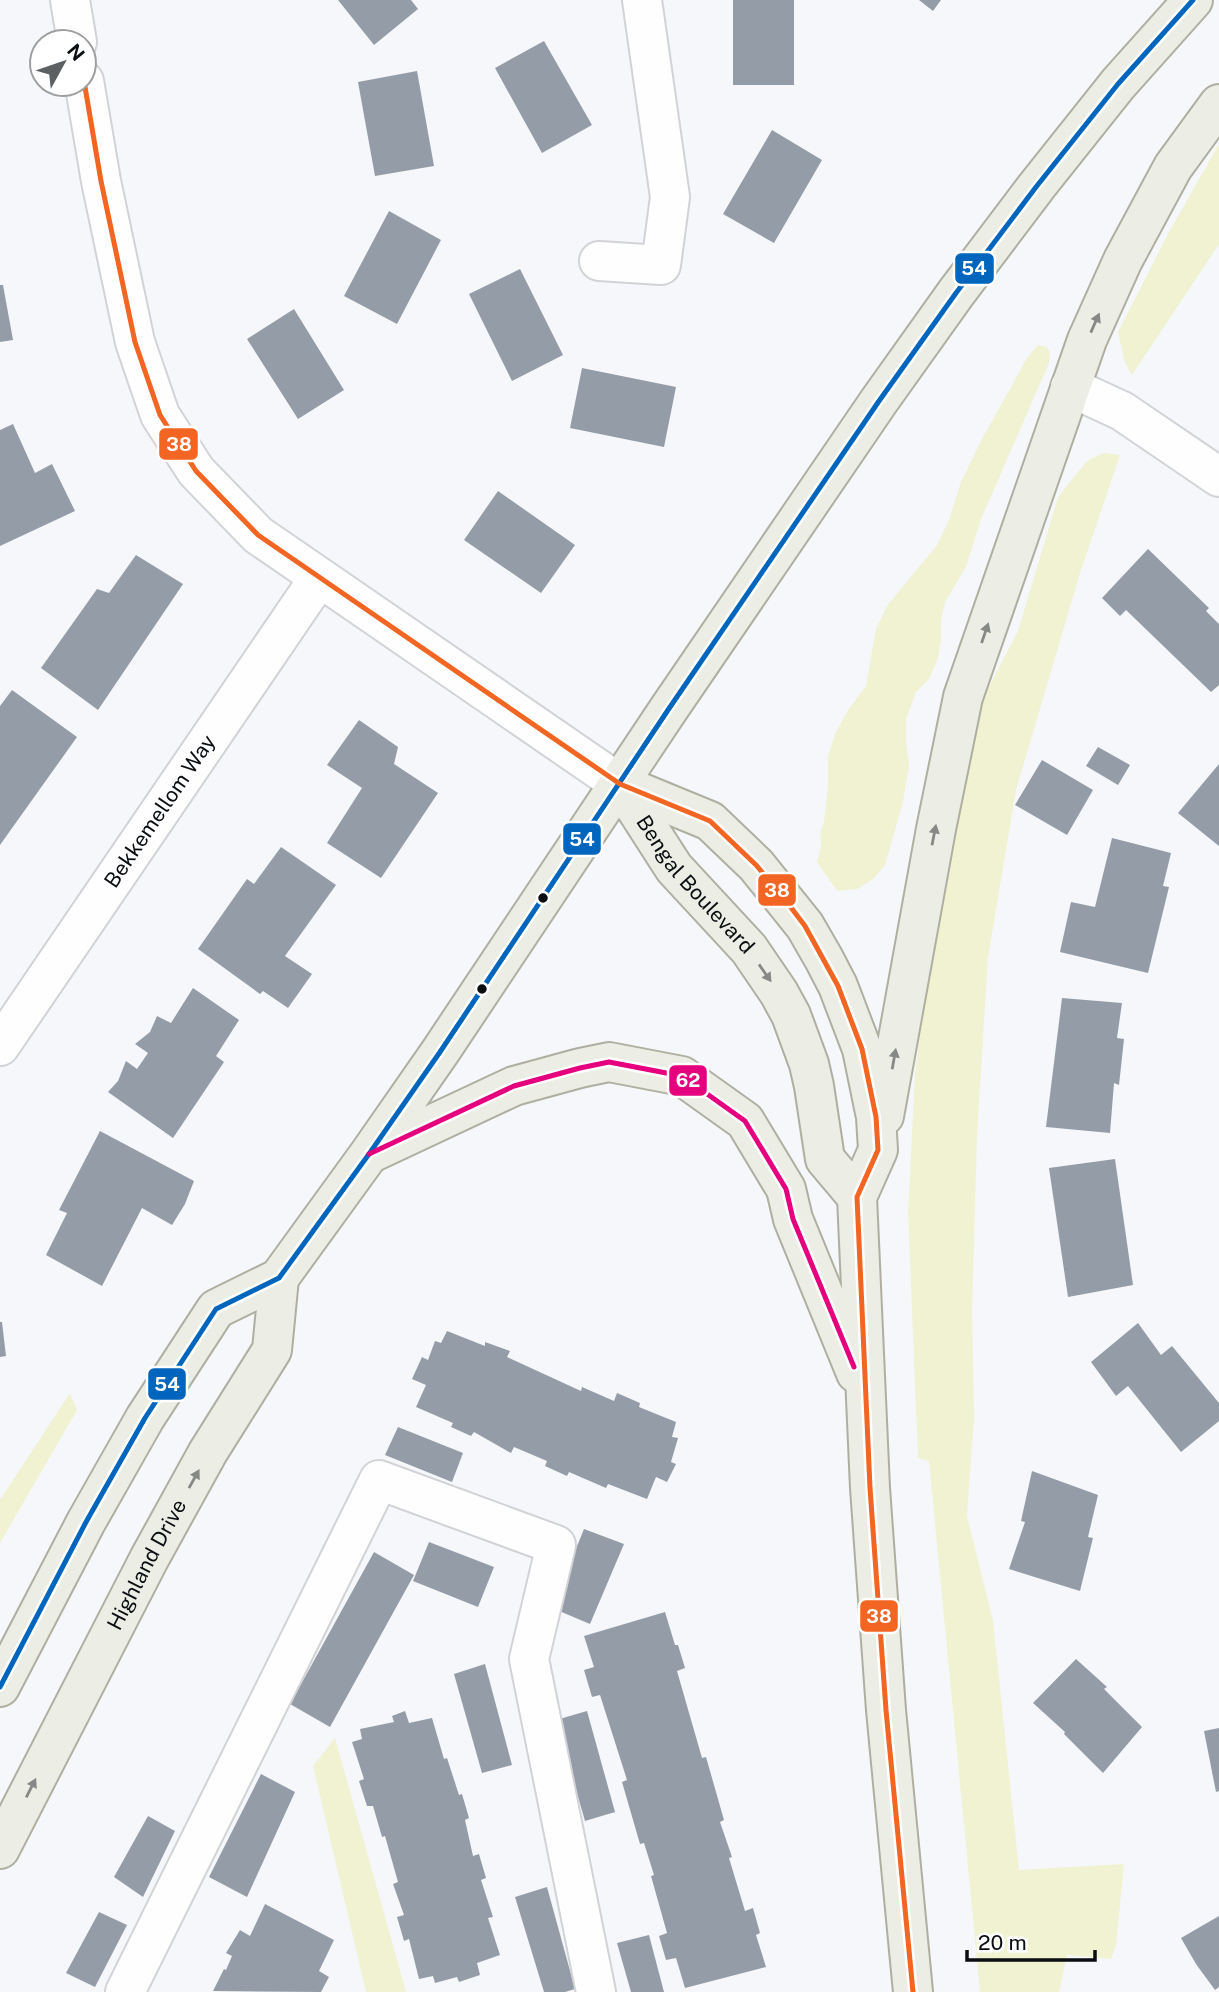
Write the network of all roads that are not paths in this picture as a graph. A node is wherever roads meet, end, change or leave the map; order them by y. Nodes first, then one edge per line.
1 (70, 0) edge
2 (642, 0) edge
3 (1194, 0) edge
4 (75, 28) edge
5 (87, 98) edge
6 (1219, 104) edge
7 (599, 261) dead end
8 (1070, 387) junction
9 (1219, 477) edge
10 (319, 578) junction
11 (620, 784) junction
12 (0, 1046) edge
13 (878, 1150) junction
14 (369, 1154) junction
15 (857, 1196) junction
16 (279, 1278) junction
17 (866, 1398) junction
18 (0, 1688) edge
19 (0, 1849) edge
20 (125, 1992) edge
21 (596, 1992) edge
22 (913, 1992) edge

1 - 4 street
2 - 7 street
3 - 11 main road
5 - 10 street
8 -> 6 main road
8 - 9 street
13 -> 8 main road
10 - 11 street
10 - 12 street, Bekkemellom Way
11 - 13 main road, Bengal Boulevard
11 - 14 main road
11 -> 15 main road, Bengal Boulevard
13 - 15 main road, Bengal Boulevard
14 - 16 main road
14 - 17 main road
15 - 17 main road, Bengal Boulevard
16 - 18 main road
19 -> 16 main road, Highland Drive
17 - 22 main road, Bengal Boulevard
20 - 21 street

